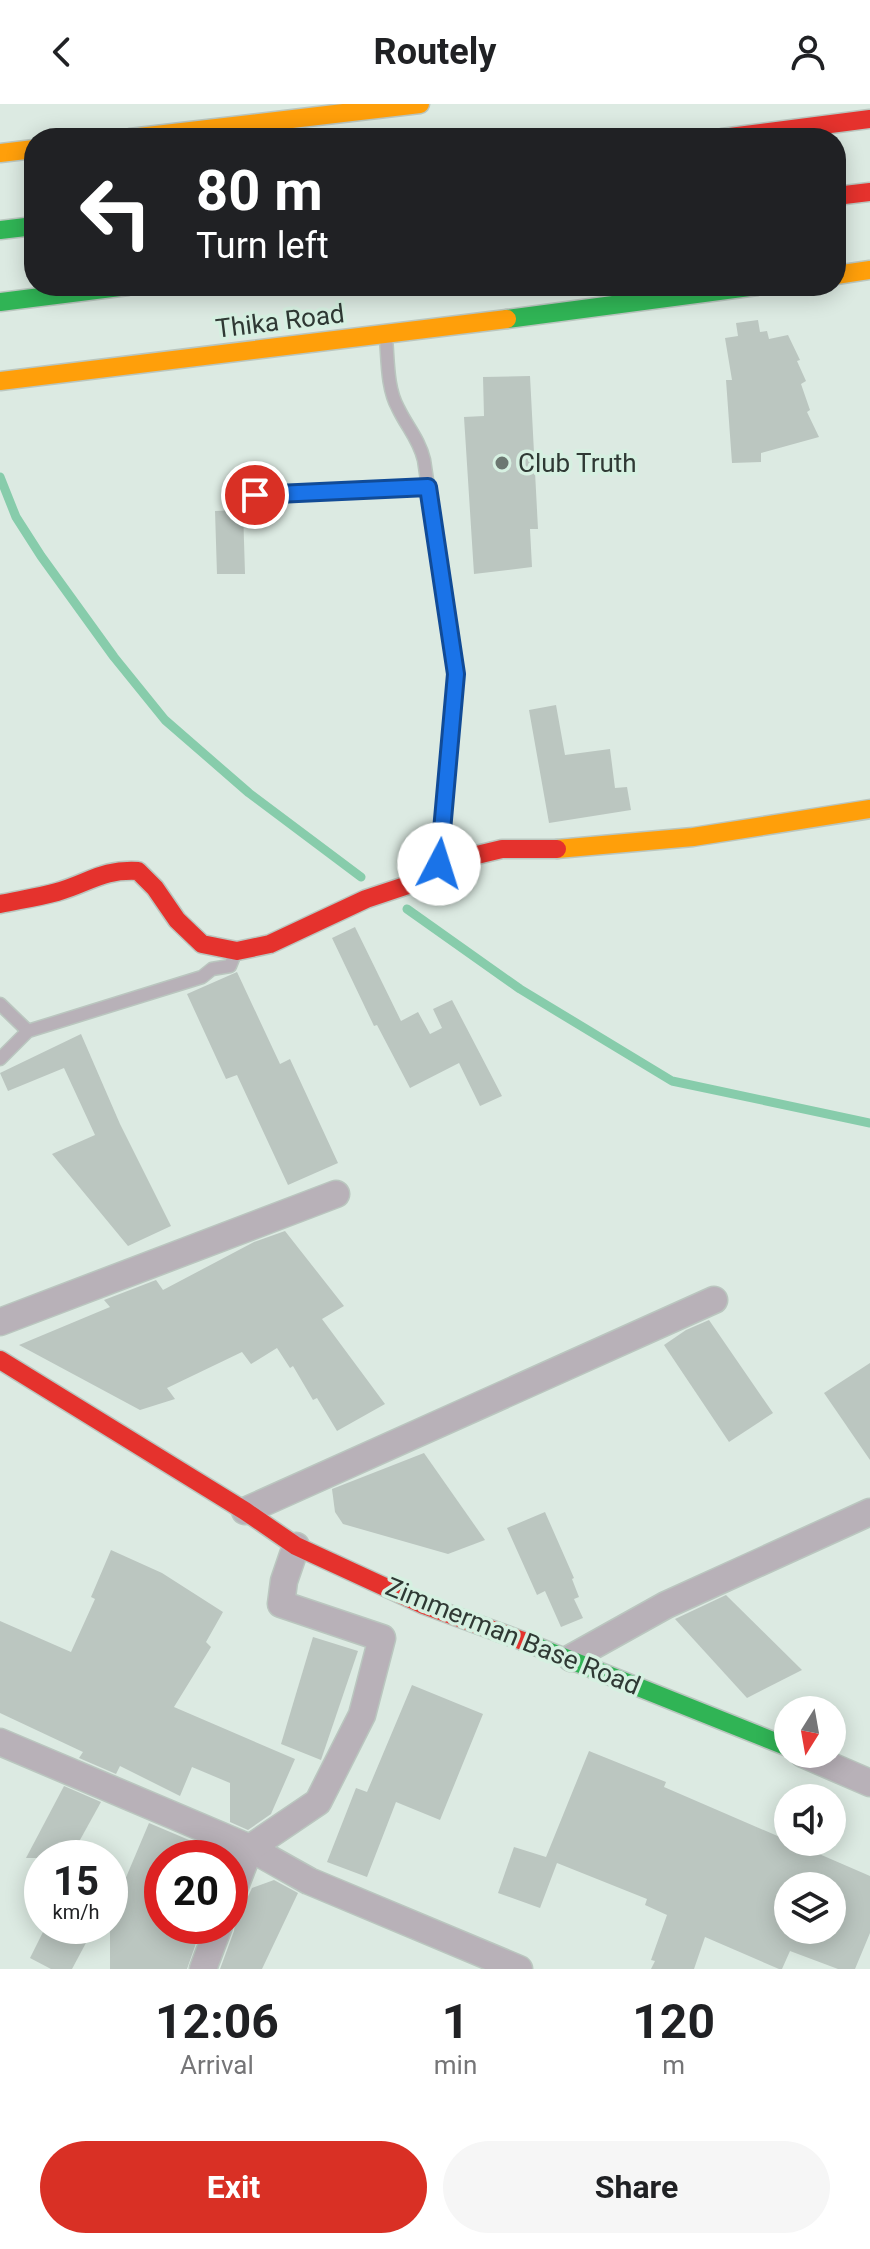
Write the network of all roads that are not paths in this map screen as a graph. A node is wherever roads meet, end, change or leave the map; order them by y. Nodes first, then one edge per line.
1 (420, 104) edge
2 (870, 119) edge
3 (215, 128) edge
4 (800, 128) edge
5 (24, 150) edge
6 (0, 153) edge
7 (870, 192) edge
8 (846, 195) edge
9 (24, 227) edge
10 (0, 230) edge
11 (870, 270) edge
12 (846, 274) edge
13 (48, 296) edge
14 (681, 296) edge
15 (0, 302) edge
16 (385, 335) junction
17 (0, 381) edge
18 (428, 487) junction
19 (255, 495) dead end
20 (870, 809) edge
21 (439, 864) junction
22 (0, 904) edge
23 (237, 951) junction
24 (0, 1004) edge
25 (28, 1031) junction
26 (0, 1059) edge
27 (336, 1194) dead end
28 (714, 1300) dead end
29 (0, 1322) edge
30 (0, 1360) edge
31 (245, 1511) junction
32 (870, 1512) edge
33 (296, 1546) junction
34 (571, 1658) junction
35 (774, 1741) edge
36 (0, 1742) edge
37 (835, 1768) edge
38 (870, 1783) edge
39 (250, 1848) junction
40 (248, 1853) edge
41 (212, 1944) edge
42 (203, 1969) edge
43 (519, 1969) edge

1 - 3 main road
2 - 4 main road
5 - 6 main road
7 - 8 main road
9 - 10 main road
11 - 12 main road
13 - 15 main road
14 - 16 main road, Thika Road
16 - 17 main road, Thika Road
16 - 18 lane
18 - 19 lane
18 - 21 lane
20 - 21 main road
21 - 23 main road
22 - 23 main road
23 - 25 lane
24 - 25 lane
25 - 26 lane
27 - 29 street
28 - 31 street
30 - 31 main road, Zimmerman Base Road
31 - 33 main road, Zimmerman Base Road
32 - 34 street
33 - 34 main road, Zimmerman Base Road
33 - 39 street
34 - 35 main road, Zimmerman Base Road
36 - 39 street
37 - 38 street
39 - 40 street
39 - 43 street
41 - 42 street

